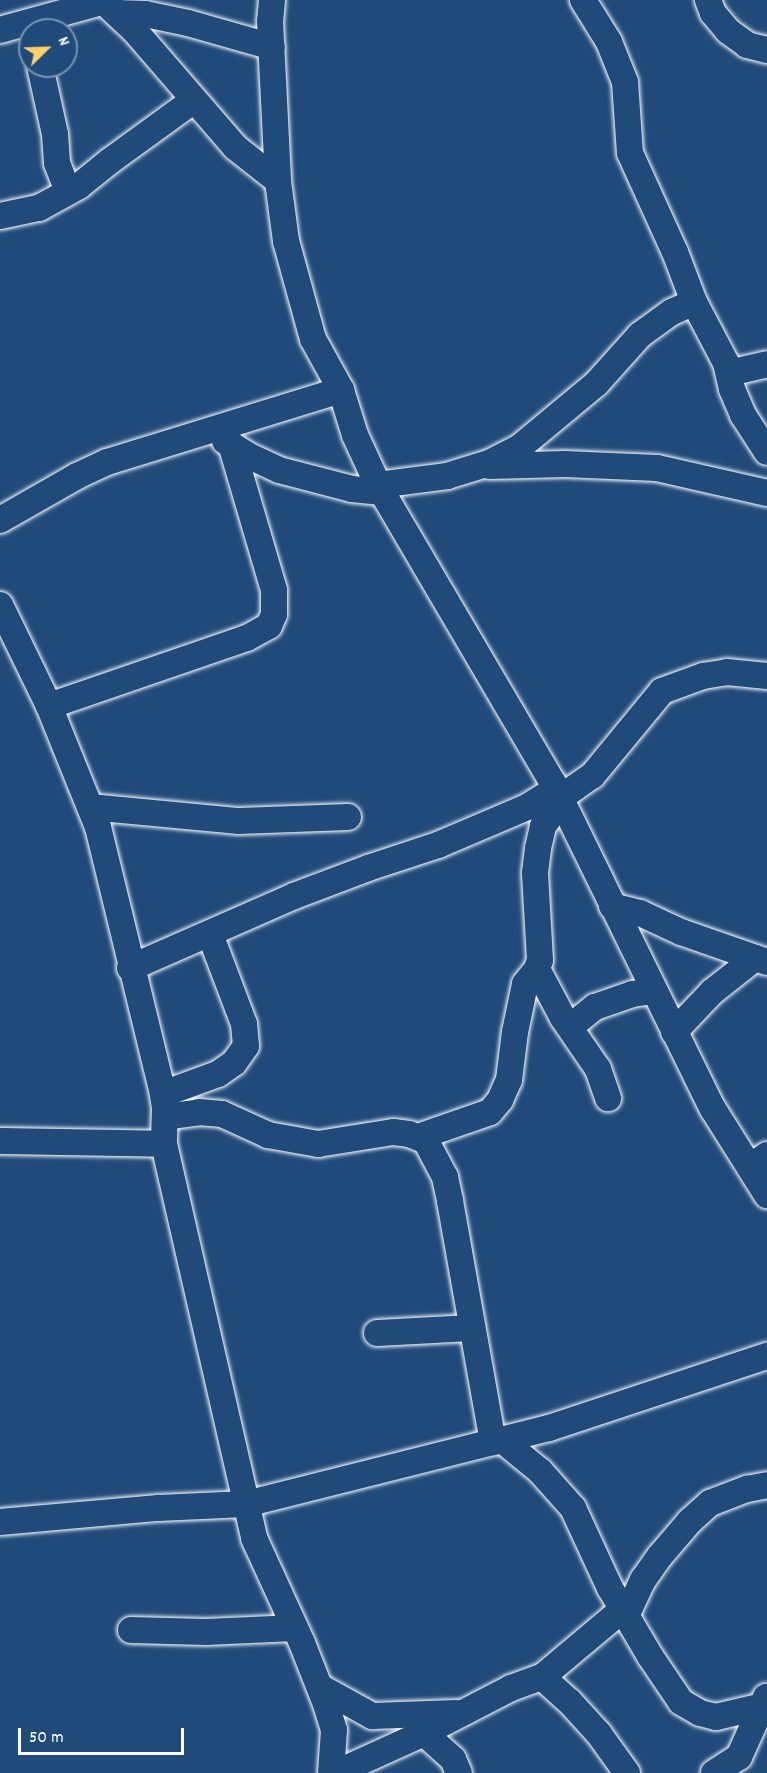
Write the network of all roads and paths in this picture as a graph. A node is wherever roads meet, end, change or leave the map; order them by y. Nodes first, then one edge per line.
1 (272, 0) edge
2 (583, 0) edge
3 (708, 0) edge
4 (109, 5) edge
5 (68, 18) edge
6 (0, 30) edge
7 (18, 31) edge
8 (272, 47) junction
9 (767, 51) edge
10 (43, 78) edge
11 (194, 100) junction
12 (278, 181) junction
13 (68, 192) junction
14 (0, 216) edge
15 (694, 302) junction
16 (767, 364) edge
17 (729, 373) junction
18 (341, 390) junction
19 (209, 431) junction
20 (231, 444) junction
21 (767, 452) edge
22 (481, 466) junction
23 (380, 489) junction
24 (767, 493) edge
25 (0, 520) edge
26 (0, 604) edge
27 (767, 676) edge
28 (49, 706) junction
29 (559, 797) junction
30 (90, 807) junction
31 (348, 817) dead end
32 (612, 906) junction
33 (210, 934) junction
34 (762, 957) edge
35 (130, 968) junction
36 (537, 969) junction
37 (654, 991) junction
38 (570, 1027) junction
39 (674, 1032) junction
40 (608, 1098) dead end
41 (164, 1106) junction
42 (418, 1137) junction
43 (0, 1141) edge
44 (164, 1144) junction
45 (758, 1161) edge
46 (767, 1195) edge
47 (472, 1328) junction
48 (377, 1333) dead end
49 (767, 1356) edge
50 (497, 1441) junction
51 (767, 1485) edge
52 (246, 1504) junction
53 (0, 1522) edge
54 (625, 1611) junction
55 (295, 1628) junction
56 (131, 1630) dead end
57 (542, 1677) junction
58 (320, 1687) junction
59 (765, 1702) edge
60 (465, 1713) junction
61 (424, 1733) junction
62 (720, 1772) edge
63 (331, 1773) edge
64 (336, 1773) edge
65 (459, 1773) edge
66 (627, 1773) edge

1 - 8 street
2 - 15 street
3 - 9 street
4 - 5 street
4 - 8 street
4 - 11 street
6 - 7 street
8 - 12 street
10 - 13 street
11 - 12 street
11 - 13 street
12 - 18 street
13 - 14 street
15 - 17 street
15 - 22 street
16 - 17 street
17 - 21 street
18 - 19 street
18 - 23 street
19 - 20 street
19 - 25 street
20 - 23 street
20 - 28 street
22 - 23 street
22 - 24 street
23 - 29 street
26 - 28 street
27 - 29 street
28 - 30 street
29 - 32 street
29 - 33 street
29 - 36 street
30 - 31 street
30 - 35 street
32 - 34 street
32 - 37 street
33 - 35 street
33 - 41 street
34 - 39 street
35 - 41 street
36 - 38 street
36 - 42 street
37 - 38 street
37 - 39 street
38 - 40 street
39 - 45 street
41 - 42 street
41 - 44 street
42 - 47 street
43 - 44 street
44 - 52 street
45 - 46 street
47 - 48 street
47 - 50 street
49 - 50 street
50 - 52 street
50 - 54 street
51 - 54 street
52 - 53 street
52 - 55 street
54 - 57 street
54 - 59 street
55 - 56 street
55 - 58 street
57 - 60 street
57 - 66 street
58 - 60 street
58 - 63 street
59 - 62 street
60 - 61 street
61 - 64 street
61 - 65 street

